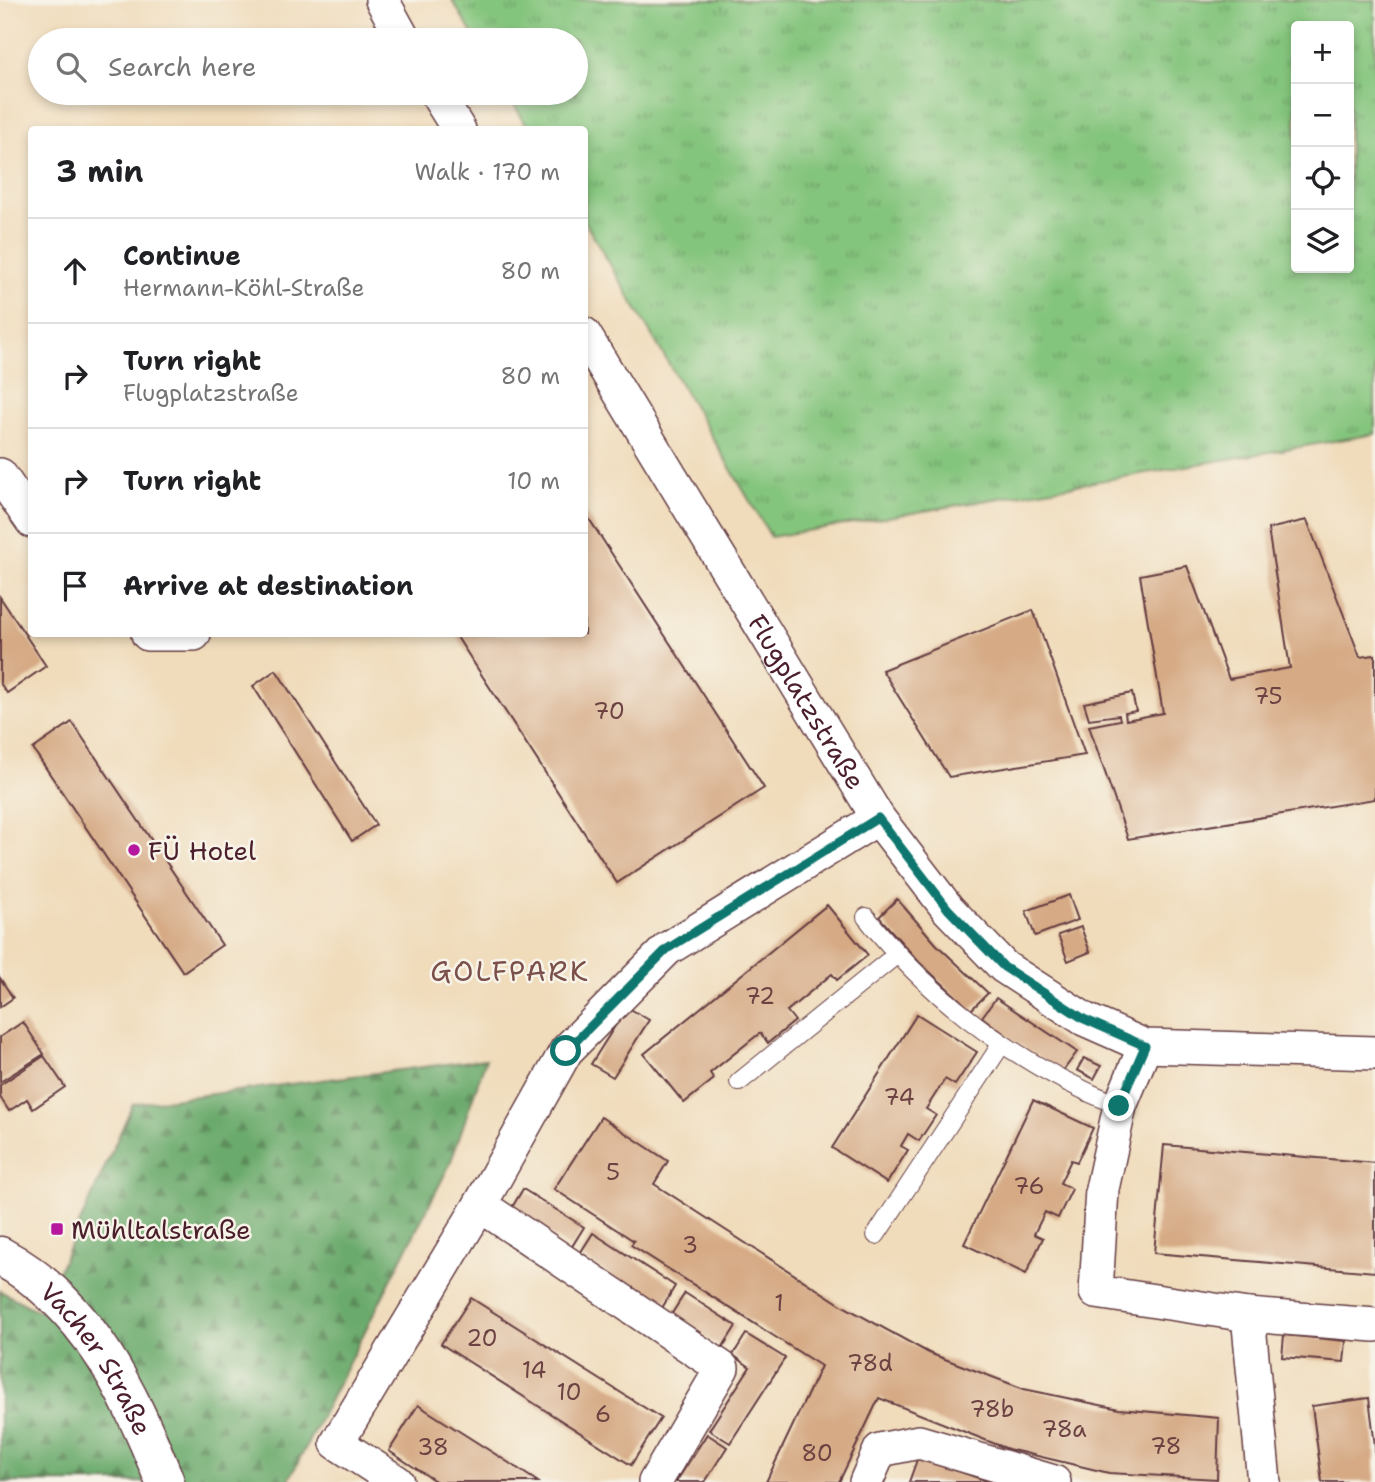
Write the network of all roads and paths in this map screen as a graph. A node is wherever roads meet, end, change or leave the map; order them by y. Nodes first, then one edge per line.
1 (382, 0) edge
2 (397, 28) edge
3 (443, 105) edge
4 (457, 126) edge
5 (588, 350) edge
6 (594, 374) edge
7 (0, 475) edge
8 (28, 515) edge
9 (878, 818) junction
10 (866, 917) dead end
11 (896, 955) junction
12 (1001, 1045) junction
13 (1145, 1046) junction
14 (1375, 1053) edge
15 (739, 1082) dead end
16 (1119, 1106) junction
17 (480, 1205) junction
18 (876, 1235) dead end
19 (0, 1256) edge
20 (1248, 1315) junction
21 (1375, 1325) edge
22 (165, 1482) edge
23 (397, 1482) edge
24 (655, 1482) edge
25 (866, 1482) edge
26 (1054, 1482) edge
27 (1264, 1482) edge

1 - 2 street
3 - 4 street
5 - 6 street, Flugplatzstraße
6 - 9 street, Flugplatzstraße
7 - 8 street
9 - 13 street, Flugplatzstraße
9 - 17 street
10 - 11 lane
11 - 12 lane
11 - 15 lane
12 - 16 lane
12 - 18 lane
13 - 14 street, Flugplatzstraße
13 - 16 street
16 - 20 street
17 - 23 street
17 - 24 street
19 - 22 street, Vacher Straße
20 - 21 street
20 - 27 street
25 - 26 street

